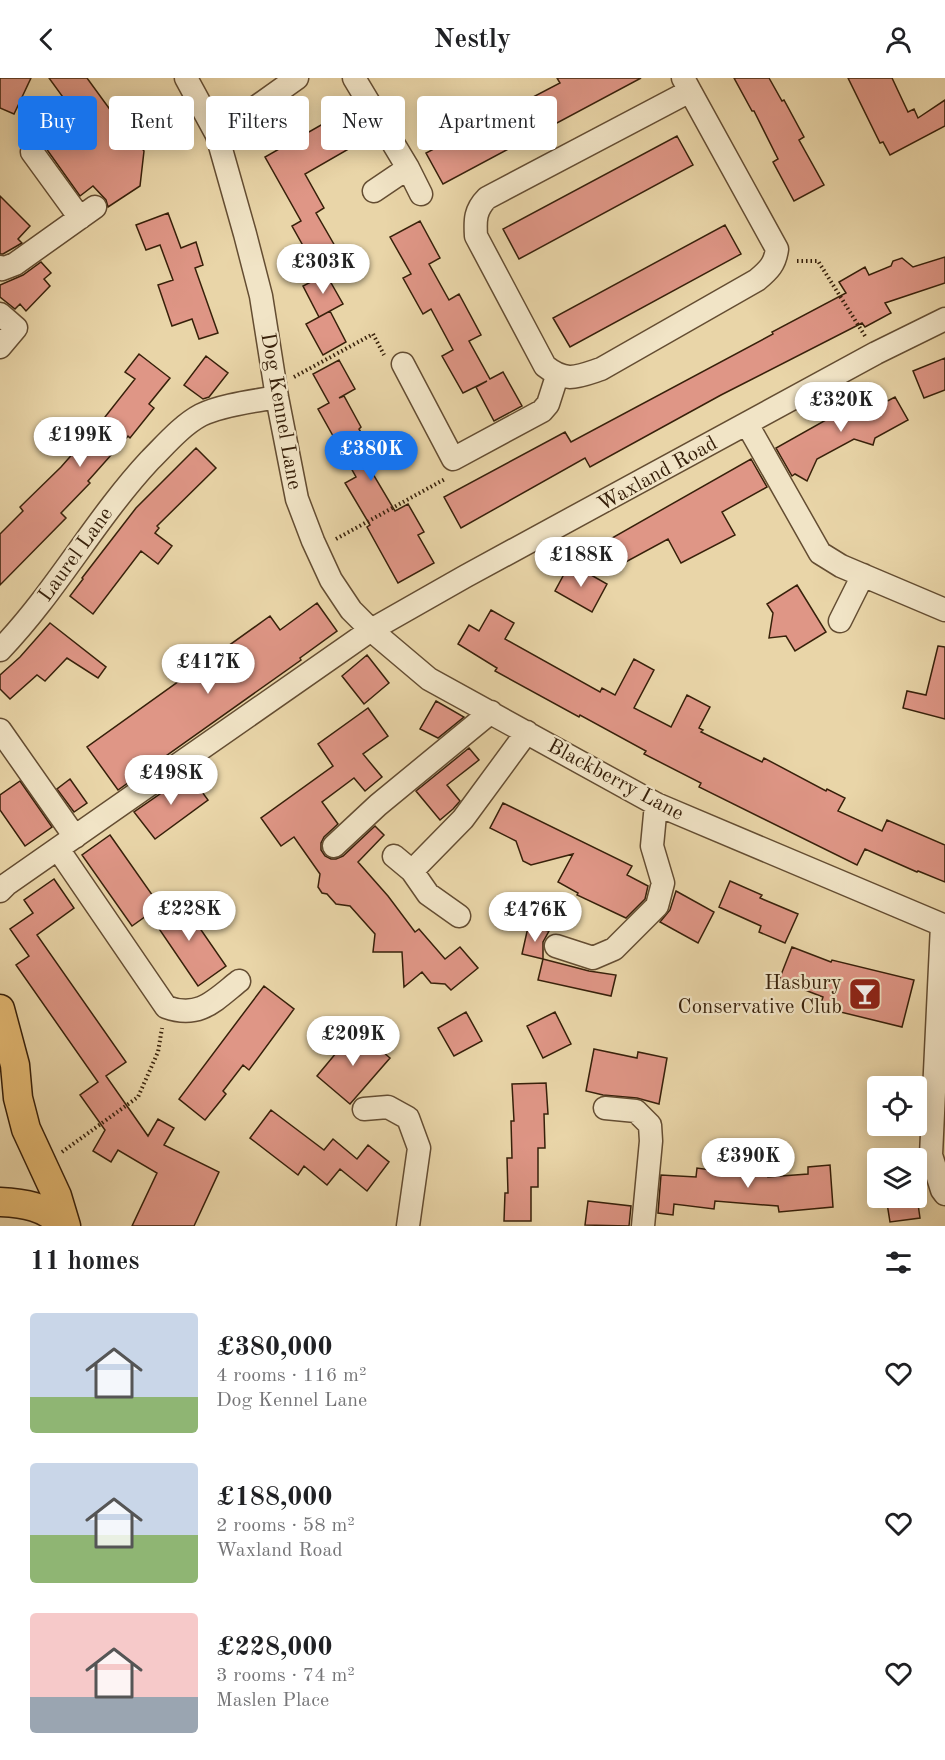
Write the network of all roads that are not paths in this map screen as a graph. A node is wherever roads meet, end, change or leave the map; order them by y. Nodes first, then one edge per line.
1 (186, 78) edge
2 (297, 78) edge
3 (354, 78) edge
4 (687, 84) edge
5 (272, 96) edge
6 (206, 115) edge
7 (221, 150) edge
8 (32, 152) dead end
9 (408, 168) junction
10 (374, 191) dead end
11 (421, 194) dead end
12 (0, 267) edge
13 (0, 314) edge
14 (945, 319) edge
15 (0, 346) edge
16 (403, 364) road end
17 (556, 376) junction
18 (276, 392) junction
19 (747, 424) junction
20 (863, 575) junction
21 (945, 610) edge
22 (840, 621) dead end
23 (371, 630) junction
24 (0, 650) edge
25 (491, 712) junction
26 (0, 730) edge
27 (527, 732) junction
28 (656, 804) junction
29 (66, 843) junction
30 (334, 846) dead end
31 (394, 856) dead end
32 (412, 871) junction
33 (0, 891) edge
34 (459, 916) dead end
35 (944, 925) edge
36 (556, 946) dead end
37 (239, 981) dead end
38 (0, 1009) edge
39 (940, 1078) edge
40 (605, 1108) dead end
41 (364, 1109) dead end
42 (945, 1194) edge
43 (0, 1202) edge
44 (64, 1226) edge
45 (408, 1226) edge
46 (644, 1226) edge

1 - 6 street, Dog Kennel Lane
2 - 5 street
3 - 9 street
4 - 17 street
4 - 17 street
7 - 18 street, Dog Kennel Lane
8 - 12 street
9 - 10 street
9 - 11 street
13 - 15 street
14 - 19 street, Waxland Road
16 - 17 street
18 - 23 street, Dog Kennel Lane
18 - 24 street, Laurel Lane
19 - 20 street
19 - 23 street, Waxland Road
20 - 21 street
20 - 22 street
23 - 25 street, Blackberry Lane
23 - 29 street, Waxland Road
25 - 27 street, Blackberry Lane
25 - 30 street
26 - 29 street
27 - 28 street, Blackberry Lane
27 - 32 street
28 - 35 street, Blackberry Lane
28 - 36 street
29 - 33 street, Waxland Road
29 - 37 street
31 - 32 street
32 - 34 street
35 - 39 street
38 - 44 main road
39 - 42 street
40 - 46 street
41 - 45 street
43 - 44 main road

